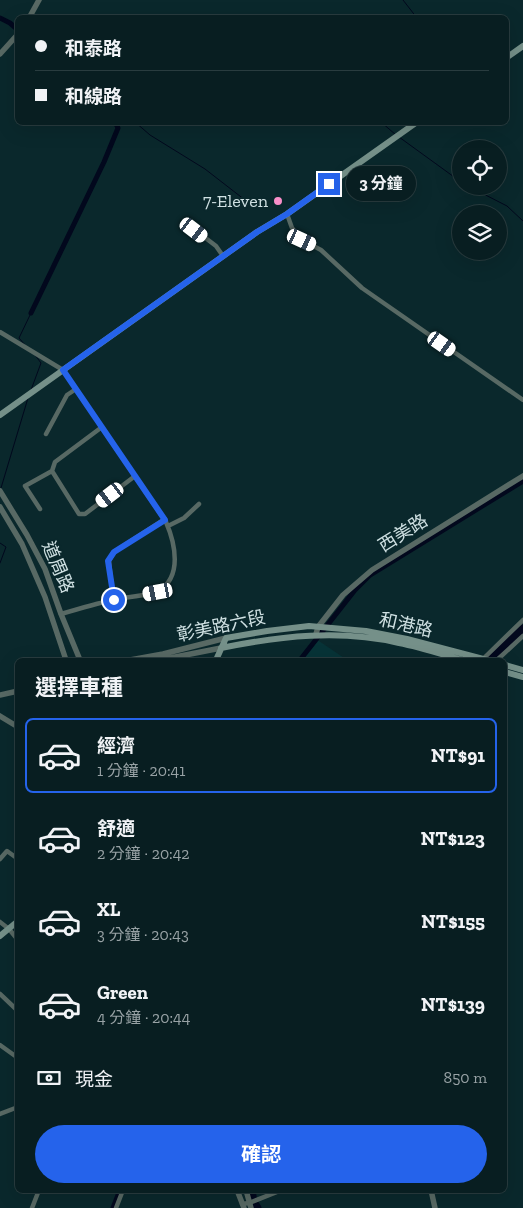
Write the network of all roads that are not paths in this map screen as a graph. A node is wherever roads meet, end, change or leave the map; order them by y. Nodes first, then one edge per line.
1 (39, 0) edge
2 (30, 15) edge
3 (15, 37) edge
4 (523, 46) edge
5 (0, 54) edge
6 (509, 56) edge
7 (413, 125) edge
8 (287, 214) junction
9 (194, 230) dead end
10 (223, 256) junction
11 (0, 332) edge
12 (63, 370) junction
13 (76, 389) junction
14 (523, 400) edge
15 (0, 414) edge
16 (102, 427) junction
17 (46, 434) dead end
18 (52, 471) junction
19 (135, 476) junction
20 (523, 476) edge
21 (0, 491) edge
22 (199, 504) dead end
23 (0, 507) edge
24 (40, 509) dead end
25 (165, 520) junction
26 (168, 526) junction
27 (114, 600) junction
28 (61, 614) junction
29 (523, 620) edge
30 (267, 631) junction
31 (325, 631) junction
32 (317, 632) junction
33 (523, 636) edge
34 (226, 638) junction
35 (268, 639) junction
36 (221, 648) junction
37 (65, 658) edge
38 (79, 658) edge
39 (141, 658) edge
40 (170, 658) edge
41 (217, 658) edge
42 (455, 658) edge
43 (476, 658) edge
44 (486, 658) edge
45 (499, 658) edge
46 (507, 666) edge
47 (523, 670) edge
48 (507, 673) edge
49 (523, 677) edge
50 (15, 692) edge
51 (0, 695) edge
52 (0, 716) edge
53 (15, 726) edge
54 (15, 857) edge
55 (0, 860) edge
56 (0, 922) edge
57 (15, 924) edge
58 (9, 929) junction
59 (0, 936) edge
60 (15, 936) edge
61 (0, 994) edge
62 (15, 1008) edge
63 (0, 1045) edge
64 (15, 1056) edge
65 (15, 1108) edge
66 (0, 1114) edge
67 (38, 1193) edge
68 (122, 1193) edge
69 (238, 1193) edge
70 (247, 1193) edge
71 (276, 1193) edge
72 (432, 1193) edge
73 (243, 1206) edge
74 (250, 1206) edge
75 (32, 1208) edge
76 (116, 1208) edge
77 (435, 1208) edge

1 - 2 street
3 - 5 street
4 - 6 main road
7 - 8 main road
8 - 10 main road
8 - 14 street
9 - 10 street
10 - 12 main road
11 - 12 street
12 - 13 street
12 - 15 main road
13 - 16 street
13 - 17 street
16 - 18 street
16 - 19 street
18 - 19 street
18 - 24 street
19 - 25 street
20 - 32 street, 西美路
21 - 28 street, 道周路
22 - 26 street
23 - 37 street, 道周路
25 - 26 street
25 - 27 street
26 - 27 street
27 - 28 street
28 - 38 street, 道周路
29 - 44 street
30 - 32 main road, 彰美路六段
30 - 34 main road, 彰美路六段
30 - 35 main road
31 - 32 main road, 和港路
31 - 42 main road, 和港路
31 - 43 main road, 和港路
32 - 35 main road, 彰美路六段
33 - 45 street
34 - 36 main road
34 - 39 street, 彰美路六段
35 - 36 main road, 彰美路六段
36 - 40 street, 彰美路六段
36 - 41 main road
46 - 47 main road
48 - 49 main road
50 - 51 street
52 - 53 street
54 - 55 street
56 - 58 street
57 - 58 main road
58 - 59 main road
58 - 60 street
61 - 62 street
63 - 64 street
65 - 66 street
67 - 75 street
68 - 76 street
69 - 73 street
70 - 74 street
71 - 74 street
72 - 77 street
73 - 74 street

